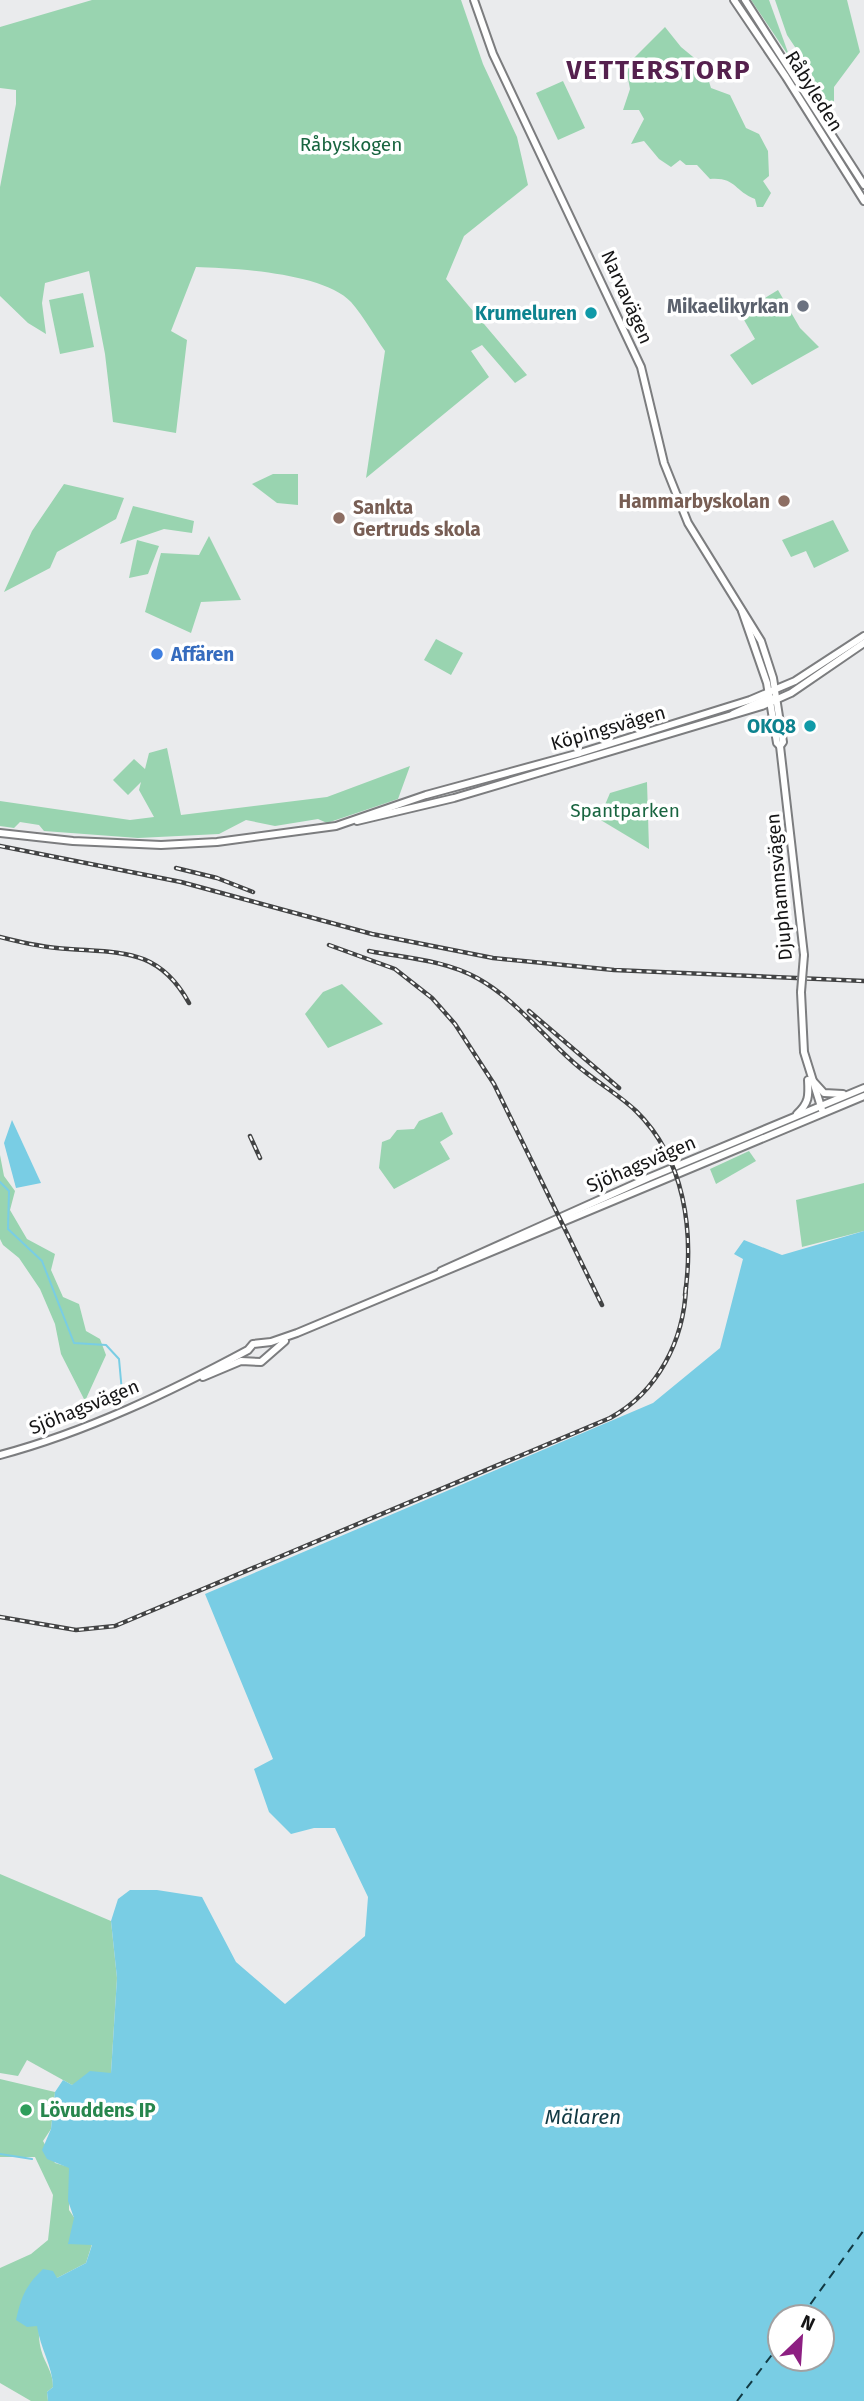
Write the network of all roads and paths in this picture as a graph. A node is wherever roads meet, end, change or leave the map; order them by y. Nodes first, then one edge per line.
1 (474, 0) edge
2 (734, 0) edge
3 (745, 0) edge
4 (864, 185) edge
5 (864, 201) edge
6 (742, 610) junction
7 (864, 636) edge
8 (864, 643) edge
9 (764, 674) junction
10 (772, 697) junction
11 (755, 698) junction
12 (759, 707) junction
13 (732, 716) junction
14 (773, 720) junction
15 (780, 746) junction
16 (348, 822) junction
17 (0, 833) edge
18 (808, 1071) junction
19 (864, 1088) edge
20 (856, 1091) junction
21 (864, 1096) edge
22 (822, 1110) junction
23 (792, 1118) junction
24 (741, 1138) junction
25 (744, 1146) junction
26 (649, 1181) junction
27 (297, 1333) junction
28 (262, 1344) junction
29 (248, 1350) junction
30 (267, 1355) junction
31 (250, 1360) junction
32 (178, 1385) junction
33 (0, 1455) edge

1 - 6 main road, Narvavägen
2 - 5 main road, Råbyleden
3 - 4 main road, Råbyleden
6 - 9 main road, Narvavägen
6 - 10 main road, Narvavägen
7 - 10 main road
8 - 10 main road, Köpingsvägen
9 - 10 main road, Narvavägen
9 - 11 main road
10 - 11 main road, Köpingsvägen
10 - 12 main road, Köpingsvägen
10 - 13 main road
10 - 14 main road, Djuphamnsvägen
10 - 15 main road, Djuphamnsvägen
11 - 16 main road, Köpingsvägen
12 - 13 main road, Köpingsvägen
12 - 14 main road
13 - 16 main road, Köpingsvägen
14 - 15 main road, Djuphamnsvägen
15 - 18 main road, Djuphamnsvägen, bridge
16 - 17 main road, Köpingsvägen
18 - 20 main road
18 - 22 main road, Djuphamnsvägen
18 - 23 main road
19 - 20 main road, Sjöhagsvägen
20 - 22 main road, Sjöhagsvägen
21 - 22 main road, Sjöhagsvägen
22 - 23 main road, Sjöhagsvägen
22 - 25 main road, Sjöhagsvägen
23 - 24 main road, Sjöhagsvägen
24 - 25 main road
24 - 26 main road, Sjöhagsvägen
25 - 26 main road, Sjöhagsvägen
26 - 27 main road, Sjöhagsvägen
27 - 28 main road, Sjöhagsvägen
27 - 30 main road, Sjöhagsvägen
28 - 29 main road, Sjöhagsvägen
28 - 30 main road
29 - 31 main road
29 - 32 main road, Sjöhagsvägen
30 - 31 main road, Sjöhagsvägen
31 - 32 main road, Sjöhagsvägen
32 - 33 main road, Sjöhagsvägen

